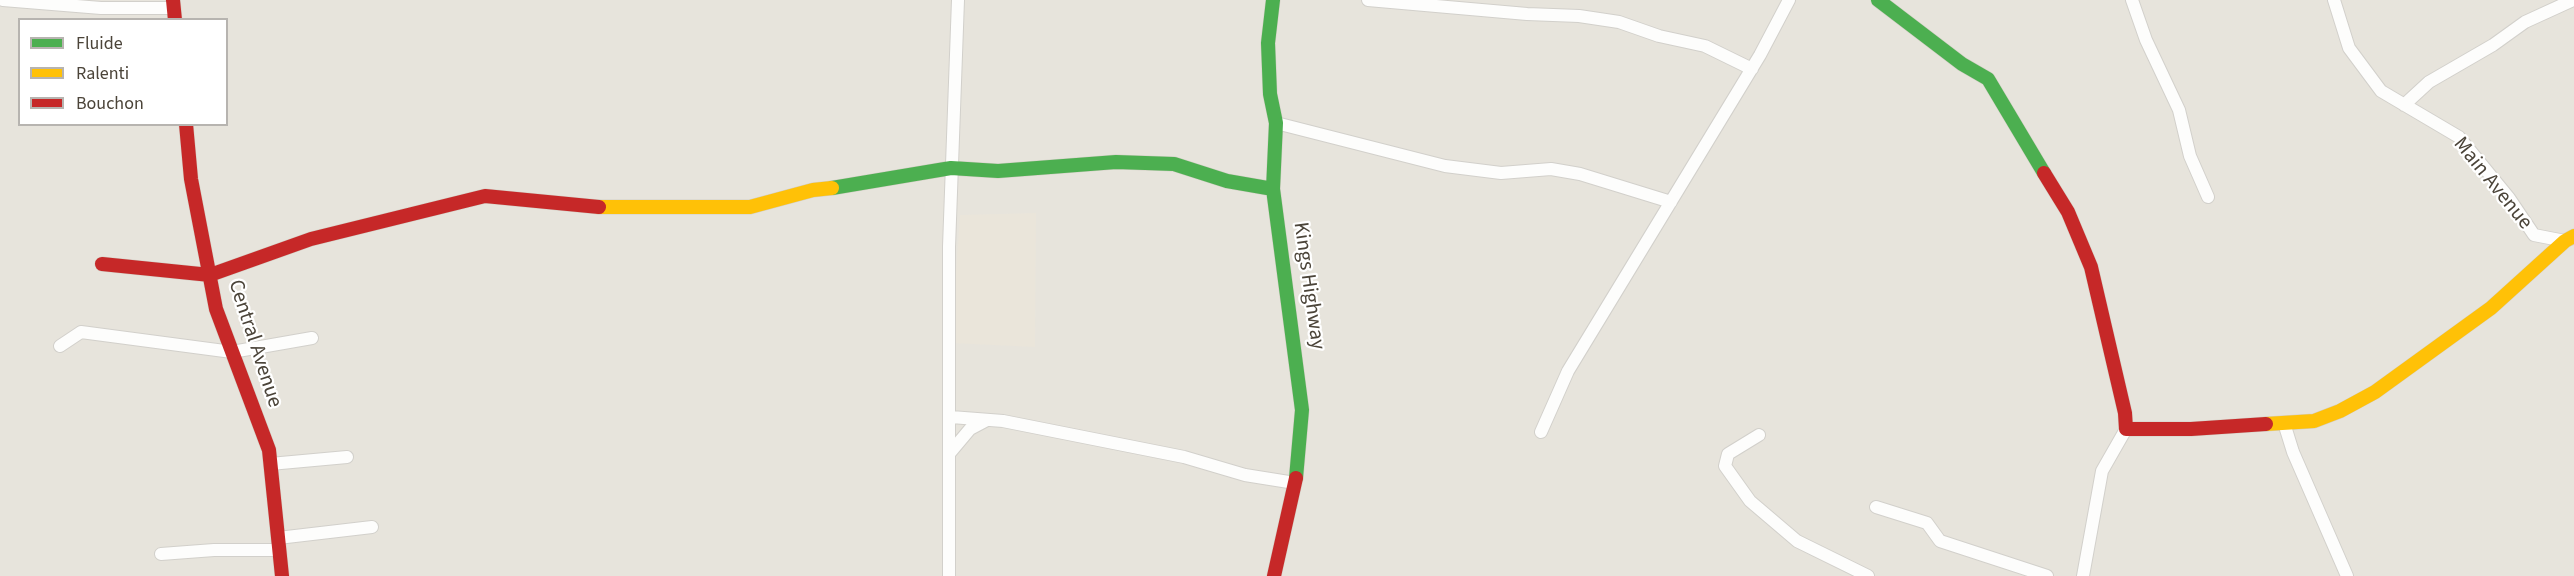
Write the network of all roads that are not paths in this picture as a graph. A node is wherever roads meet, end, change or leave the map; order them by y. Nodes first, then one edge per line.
1 (3, 0) edge
2 (958, 0) edge
3 (1273, 0) edge
4 (1368, 0) edge
5 (1789, 0) edge
6 (1878, 0) edge
7 (2132, 0) edge
8 (2334, 0) edge
9 (2573, 0) edge
10 (174, 9) edge
11 (1752, 69) junction
12 (2404, 105) junction
13 (1276, 123) junction
14 (186, 126) edge
15 (951, 168) junction
16 (1274, 189) junction
17 (2208, 197) dead end
18 (1671, 202) junction
19 (2571, 238) edge
20 (102, 264) dead end
21 (210, 275) junction
22 (312, 338) dead end
23 (60, 346) dead end
24 (232, 352) junction
25 (951, 417) junction
26 (988, 420) junction
27 (2284, 423) junction
28 (2126, 429) junction
29 (1541, 432) dead end
30 (1759, 435) dead end
31 (949, 454) junction
32 (347, 457) dead end
33 (270, 464) junction
34 (1295, 483) junction
35 (1876, 507) dead end
36 (372, 527) dead end
37 (279, 544) junction
38 (162, 554) dead end
39 (282, 576) edge
40 (949, 576) edge
41 (1274, 576) edge
42 (1868, 576) edge
43 (2047, 576) edge
44 (2083, 576) edge
45 (2347, 576) edge

1 - 10 street
2 - 15 street
3 - 13 street, Kings Highway
4 - 11 street
5 - 11 street
6 - 28 street
7 - 17 street
8 - 12 street, Main Avenue
9 - 12 street
11 - 18 street
12 - 19 street, Main Avenue
13 - 16 street, Kings Highway
13 - 18 street
14 - 21 street, Central Avenue
15 - 16 street
15 - 21 street
15 - 25 street
16 - 34 street, Kings Highway
18 - 29 street
19 - 27 street
20 - 21 street
21 - 24 street, Central Avenue
22 - 24 street
23 - 24 street
24 - 33 street, Central Avenue
25 - 26 street
25 - 31 street
26 - 31 street
26 - 34 street
27 - 28 street
27 - 45 street
28 - 44 street
30 - 42 street
31 - 40 street
32 - 33 street
33 - 37 street, Central Avenue
34 - 41 street, Kings Highway
35 - 43 street
36 - 37 street
37 - 38 street
37 - 39 street, Central Avenue

